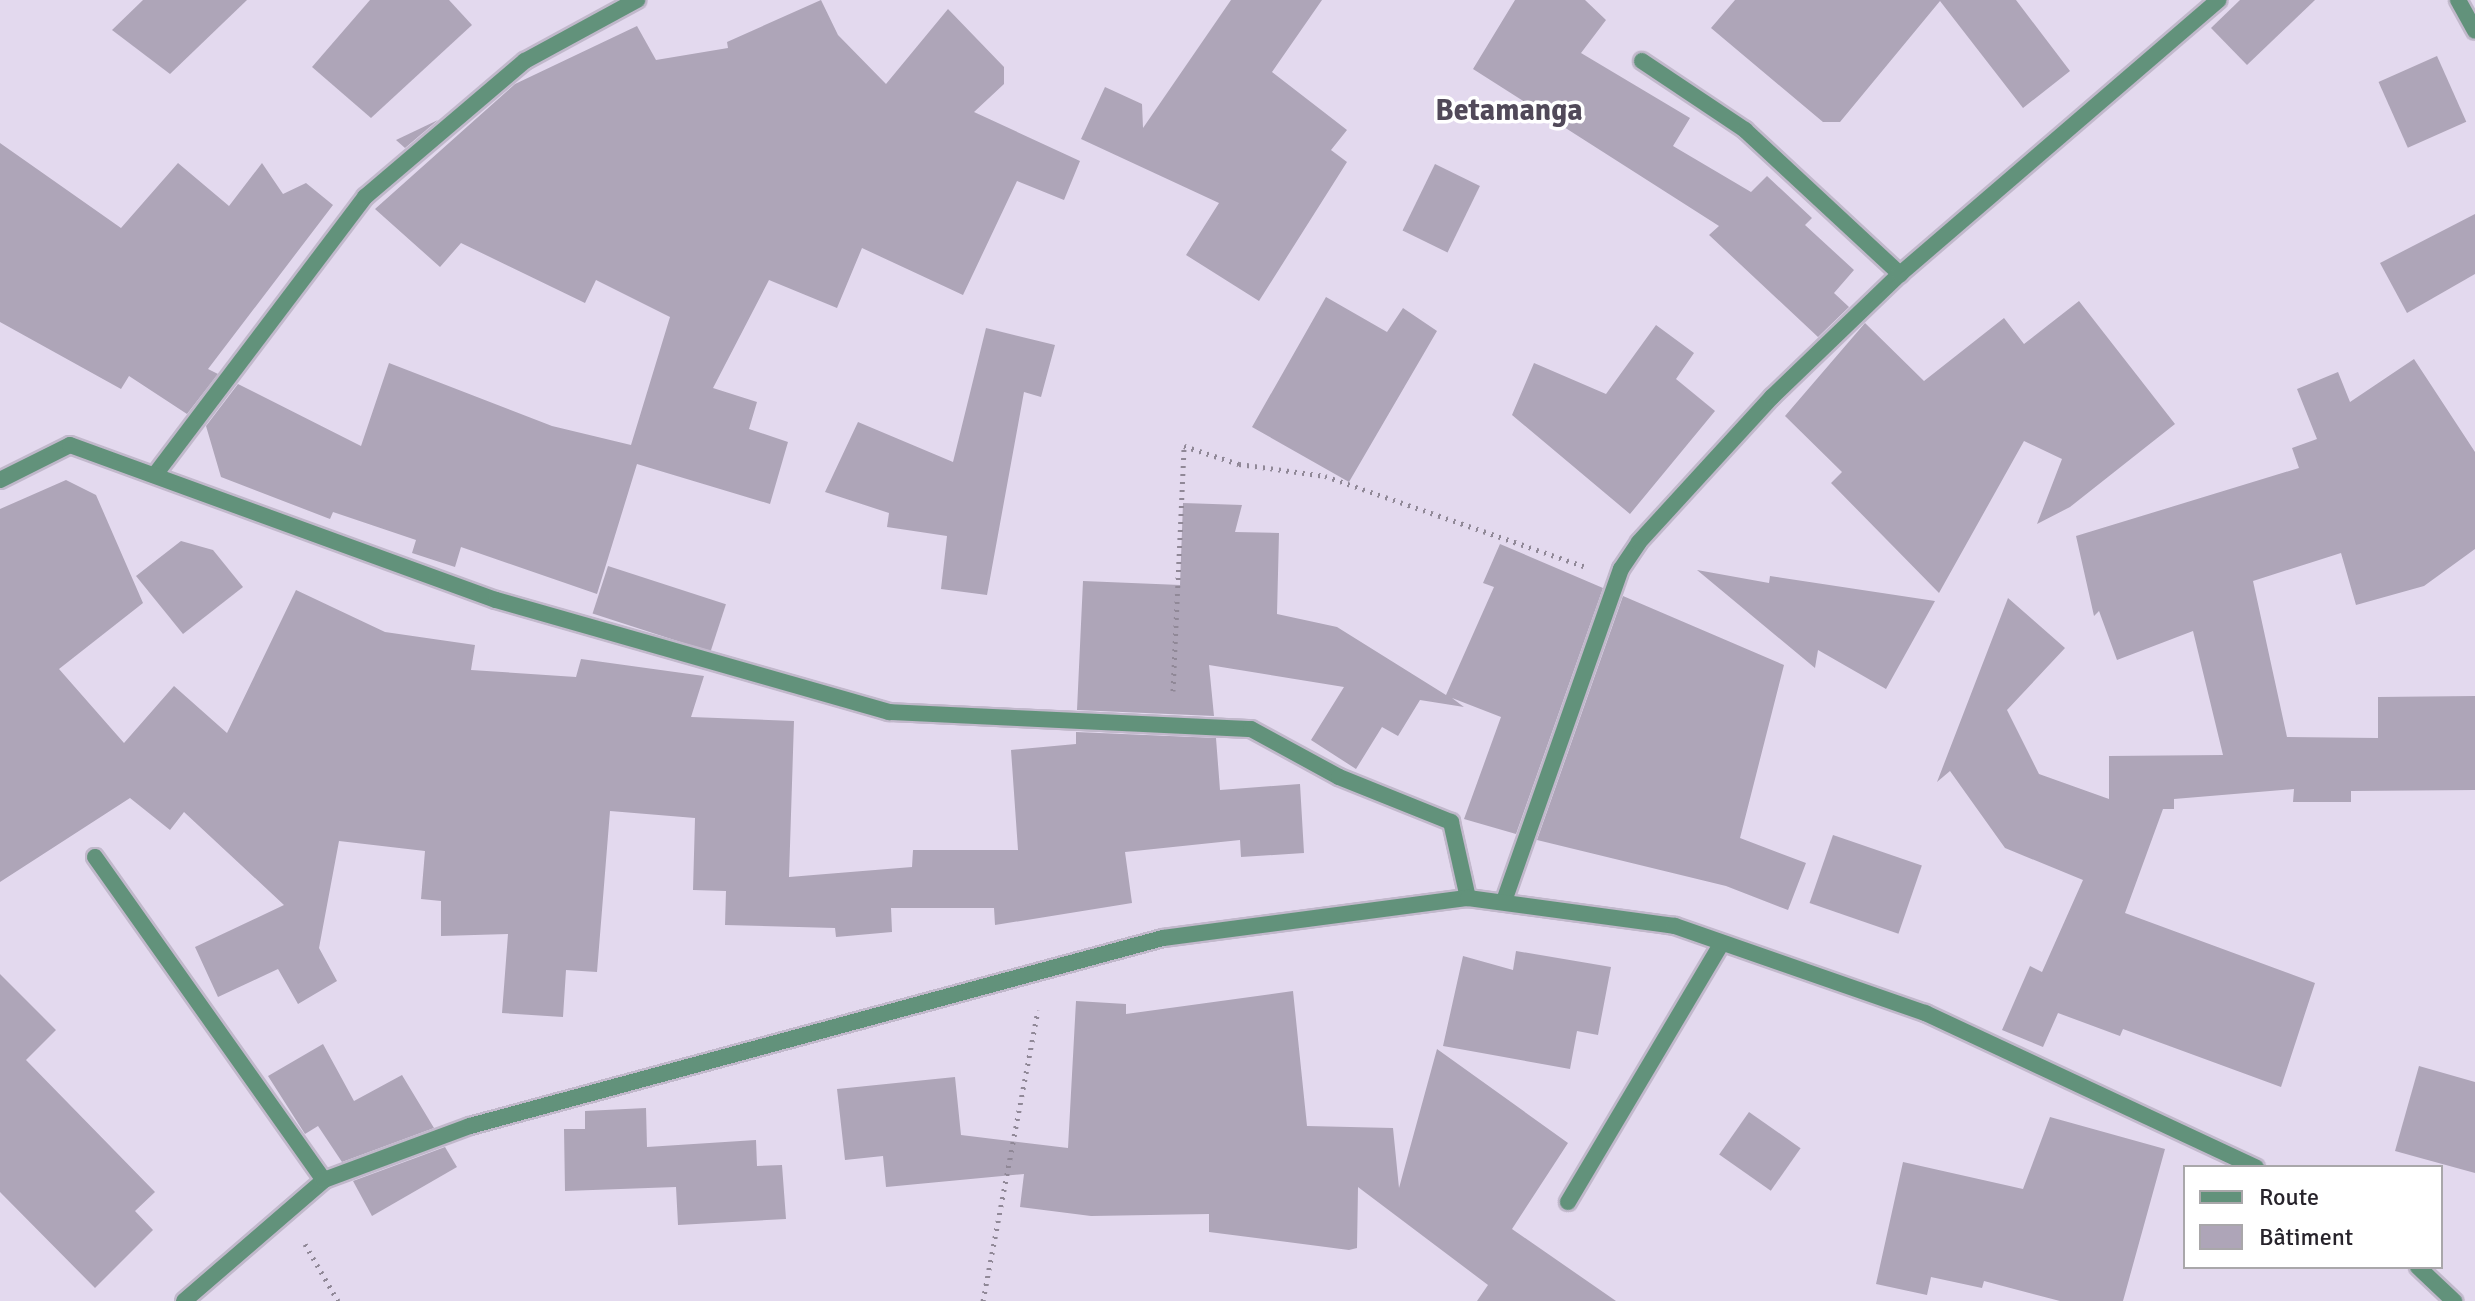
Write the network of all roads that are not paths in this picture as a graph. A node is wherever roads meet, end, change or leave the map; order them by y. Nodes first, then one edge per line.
1 (637, 0) edge
2 (2218, 0) edge
3 (2458, 0) edge
4 (2475, 31) edge
5 (1642, 61) dead end
6 (1900, 274) junction
7 (157, 472) junction
8 (0, 480) edge
9 (95, 857) dead end
10 (1468, 898) junction
11 (1504, 901) junction
12 (1722, 943) junction
13 (2252, 1165) edge
14 (324, 1180) junction
15 (1568, 1202) dead end
16 (2420, 1269) edge
17 (184, 1301) edge
18 (2454, 1301) edge

1 - 7 street
2 - 6 street
3 - 4 street
5 - 6 street
6 - 11 street
7 - 8 street
7 - 10 street
9 - 14 street
10 - 11 street
10 - 14 street
11 - 12 street
12 - 13 street
12 - 15 street
14 - 17 street
16 - 18 street

